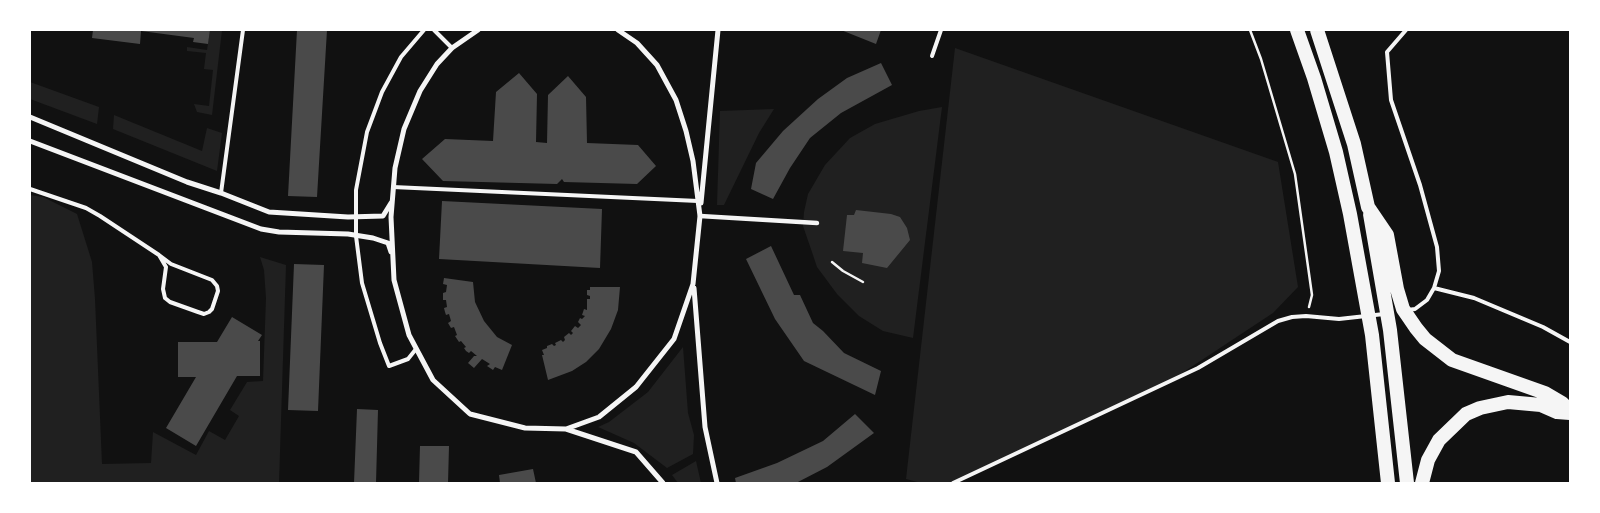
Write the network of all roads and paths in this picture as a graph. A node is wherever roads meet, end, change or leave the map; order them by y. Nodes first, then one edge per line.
1 (243, 30) edge
2 (424, 30) edge
3 (434, 30) edge
4 (478, 30) edge
5 (618, 30) edge
6 (718, 30) edge
7 (941, 30) edge
8 (1250, 30) edge
9 (1297, 30) edge
10 (1317, 30) edge
11 (1406, 30) edge
12 (452, 48) junction
13 (932, 56) dead end
14 (30, 117) edge
15 (30, 141) edge
16 (393, 187) junction
17 (30, 188) edge
18 (221, 193) junction
19 (393, 201) junction
20 (698, 201) junction
21 (700, 216) junction
22 (355, 218) junction
23 (817, 223) dead end
24 (356, 236) junction
25 (159, 255) junction
26 (393, 258) junction
27 (832, 262) dead end
28 (863, 282) dead end
29 (693, 284) junction
30 (1390, 288) junction
31 (1434, 288) junction
32 (1306, 316) junction
33 (1570, 342) edge
34 (416, 349) junction
35 (1570, 412) edge
36 (566, 429) junction
37 (663, 483) edge
38 (716, 483) edge
39 (953, 483) edge
40 (1388, 483) edge
41 (1407, 483) edge
42 (1422, 483) edge

1 - 18 lane
2 - 22 lane
3 - 12 lane
4 - 12 street
5 - 20 street
6 - 21 street
7 - 13 lane
8 - 32 path
9 - 40 highway
10 - 30 highway
11 - 31 lane
12 - 16 street
14 - 18 street
15 - 24 street
16 - 19 street
16 - 20 lane
17 - 25 lane
18 - 22 street
19 - 22 street
19 - 26 street
20 - 21 street
21 - 23 street
21 - 29 street
22 - 24 lane
24 - 26 street
24 - 34 lane
25 - 25 lane
26 - 34 street
27 - 28 path
29 - 36 street
29 - 38 street
30 - 35 highway
30 - 41 highway
31 - 32 lane
31 - 33 lane
32 - 39 lane
34 - 36 street
35 - 42 highway
36 - 37 street

